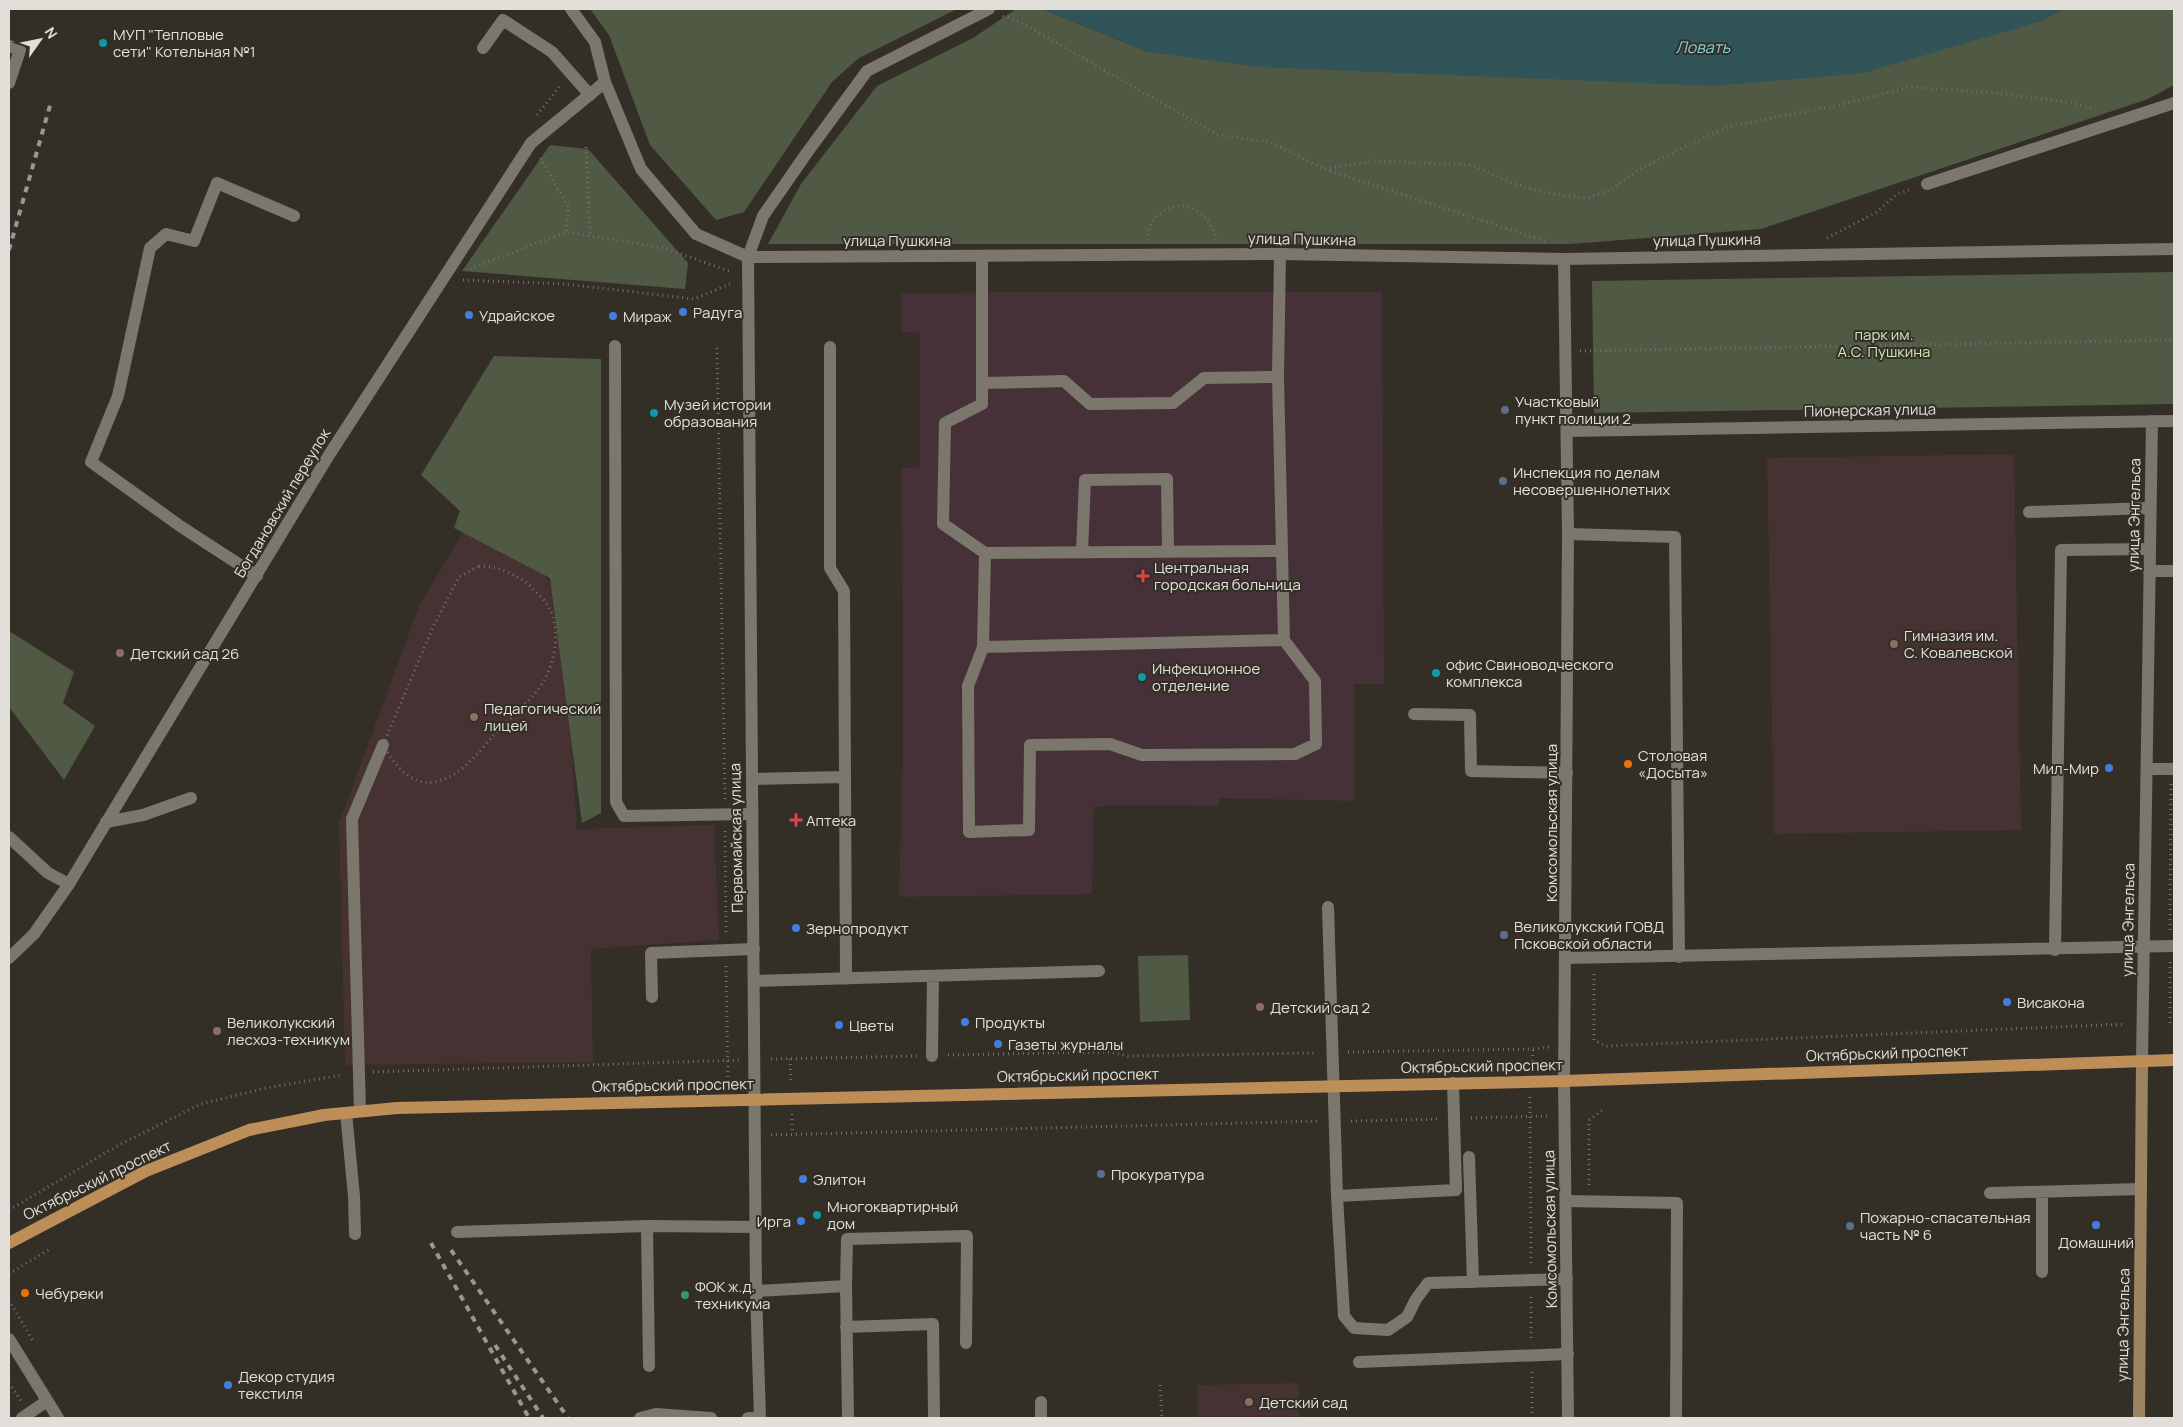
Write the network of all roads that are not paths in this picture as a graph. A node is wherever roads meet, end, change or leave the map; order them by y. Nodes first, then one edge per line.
1 (571, 9) edge
2 (988, 9) edge
3 (9, 46) edge
4 (483, 48) dead end
5 (9, 82) edge
6 (605, 82) junction
7 (590, 95) junction
8 (2174, 103) edge
9 (1927, 184) road end
10 (294, 216) dead end
11 (2174, 249) edge
12 (1280, 254) junction
13 (982, 256) junction
14 (748, 257) junction
15 (1564, 259) junction
16 (615, 346) dead end
17 (830, 347) dead end
18 (1278, 377) junction
19 (983, 383) junction
20 (2152, 421) junction
21 (2174, 421) edge
22 (1567, 431) junction
23 (2150, 508) junction
24 (2029, 512) dead end
25 (1568, 534) junction
26 (2150, 549) junction
27 (1282, 551) junction
28 (1082, 552) junction
29 (1168, 552) junction
30 (986, 553) junction
31 (2149, 571) junction
32 (2174, 571) edge
33 (256, 576) junction
34 (1284, 640) junction
35 (982, 647) junction
36 (1414, 714) dead end
37 (383, 744) road end
38 (2147, 769) junction
39 (2173, 769) edge
40 (1567, 773) junction
41 (845, 777) junction
42 (752, 779) junction
43 (191, 798) dead end
44 (752, 814) junction
45 (106, 822) junction
46 (9, 837) edge
47 (69, 884) junction
48 (1328, 907) dead end
49 (2144, 946) junction
50 (2172, 946) edge
51 (754, 949) junction
52 (2055, 950) junction
53 (1679, 956) junction
54 (9, 958) edge
55 (1566, 958) junction
56 (1099, 971) dead end
57 (933, 976) junction
58 (846, 979) junction
59 (754, 981) junction
60 (652, 997) dead end
61 (932, 1056) road end
62 (2174, 1060) edge
63 (2142, 1061) junction
64 (1564, 1081) junction
65 (1453, 1083) junction
66 (1333, 1086) junction
67 (756, 1099) junction
68 (360, 1111) junction
69 (346, 1112) junction
70 (1469, 1157) dead end
71 (2141, 1189) junction
72 (2042, 1192) junction
73 (1990, 1193) dead end
74 (1337, 1196) junction
75 (1566, 1201) junction
76 (647, 1226) junction
77 (756, 1227) junction
78 (457, 1232) dead end
79 (354, 1234) dead end
80 (9, 1243) edge
81 (2042, 1272) dead end
82 (1567, 1279) junction
83 (1474, 1282) junction
84 (846, 1286) junction
85 (756, 1291) junction
86 (846, 1327) junction
87 (9, 1340) edge
88 (966, 1343) dead end
89 (1568, 1354) junction
90 (1359, 1362) dead end
91 (649, 1366) dead end
92 (47, 1401) junction
93 (1040, 1402) dead end
94 (22, 1418) edge
95 (58, 1418) edge
96 (640, 1418) edge
97 (711, 1418) edge
98 (748, 1418) edge
99 (760, 1418) edge
100 (848, 1418) edge
101 (934, 1418) edge
102 (1041, 1418) edge
103 (1568, 1418) edge
104 (1676, 1418) edge
105 (2138, 1418) edge

1 - 6 street, улица Пушкина
2 - 14 street, Первомайская улица
3 - 5 street
4 - 7 street
6 - 7 street, Богдановский переулок
6 - 14 street, улица Пушкина
7 - 33 street, Богдановский переулок
8 - 9 street
10 - 33 street
11 - 15 street, улица Пушкина
12 - 13 street, улица Пушкина
12 - 15 street, улица Пушкина
12 - 18 street
13 - 14 street, улица Пушкина
13 - 19 street
14 - 42 street, Первомайская улица
15 - 22 street, Комсомольская улица
16 - 44 street
17 - 41 street
18 - 19 street
18 - 27 street
19 - 30 street
20 - 21 street, Пионерская улица
20 - 22 street, Пионерская улица
20 - 23 street, улица Энгельса
22 - 25 street, Комсомольская улица
23 - 24 street
23 - 26 street, улица Энгельса
25 - 40 street, Комсомольская улица
25 - 53 street
26 - 31 street, улица Энгельса
26 - 52 street
27 - 29 street
27 - 34 street
28 - 29 street
28 - 29 street
28 - 30 street
30 - 35 street
31 - 32 street
31 - 38 street, улица Энгельса
33 - 45 street, Богдановский переулок
34 - 35 street
34 - 35 street
36 - 40 street
37 - 68 street
38 - 39 street
38 - 49 street, улица Энгельса
40 - 55 street, Комсомольская улица
41 - 42 street
41 - 58 street
42 - 44 street, Первомайская улица
43 - 45 street
44 - 51 street, Первомайская улица
45 - 47 street, Богдановский переулок
46 - 47 street
47 - 54 street, Богдановский переулок
48 - 66 street
49 - 50 street
49 - 52 street
49 - 63 street, улица Энгельса
51 - 59 street, Первомайская улица
51 - 60 street
52 - 53 street
53 - 55 street
55 - 64 street, Комсомольская улица
56 - 57 street
57 - 58 street
57 - 61 street
58 - 59 street
59 - 67 street, Первомайская улица
62 - 63 main road, Октябрьский проспект
63 - 64 main road, Октябрьский проспект
63 - 71 street, улица Энгельса
64 - 65 main road, Октябрьский проспект
64 - 75 street, Комсомольская улица
65 - 66 main road, Октябрьский проспект
65 - 74 street
66 - 67 main road, Октябрьский проспект
66 - 74 street
67 - 68 main road, Октябрьский проспект
67 - 77 street, Первомайская улица
68 - 69 main road, Октябрьский проспект
69 - 79 street
69 - 80 main road, Октябрьский проспект
70 - 83 street
71 - 72 street
71 - 105 street, улица Энгельса
72 - 73 street
72 - 81 street
74 - 83 street
75 - 82 street, Комсомольская улица
75 - 104 street
76 - 77 street
76 - 78 street
76 - 91 street
77 - 85 street, Первомайская улица
82 - 83 street
82 - 89 street, Комсомольская улица
84 - 85 street
84 - 86 street
84 - 88 street
85 - 99 street, Первомайская улица
86 - 100 street
86 - 101 street
87 - 92 street
89 - 90 street
89 - 103 street, Комсомольская улица
92 - 94 street
92 - 95 street
93 - 102 street
96 - 97 street
98 - 99 street

